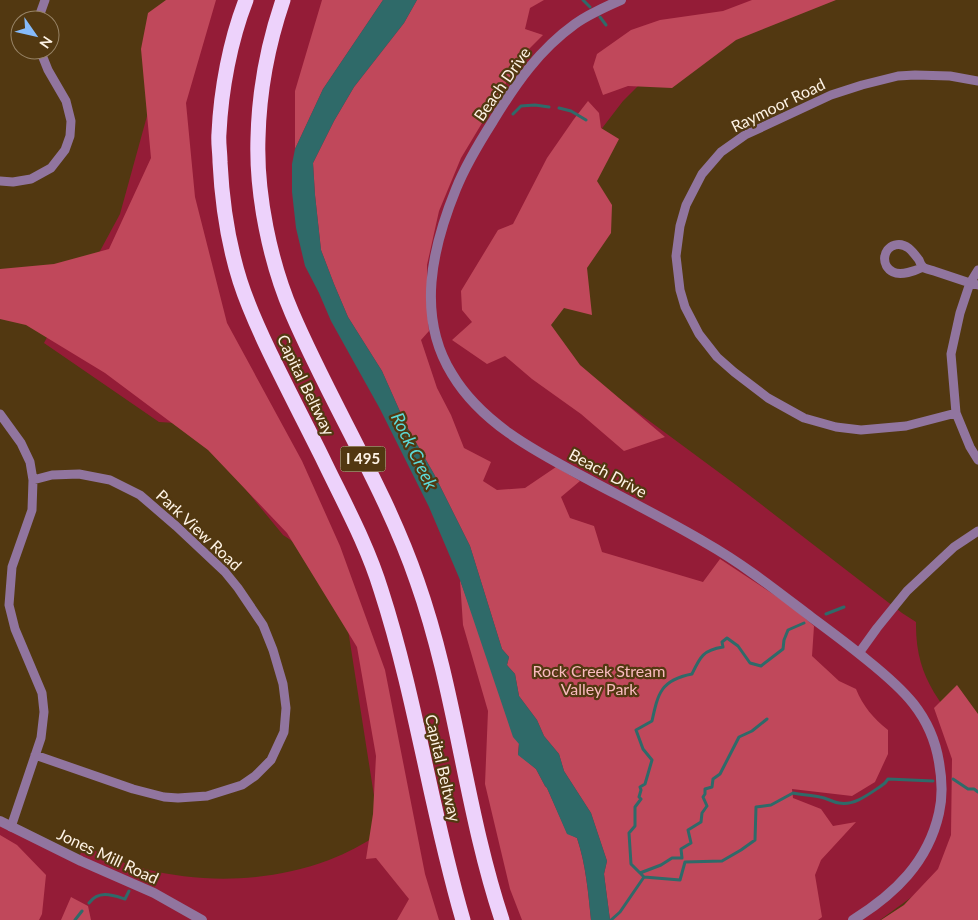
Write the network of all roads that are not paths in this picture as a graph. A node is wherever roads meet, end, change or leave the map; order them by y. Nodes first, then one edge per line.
1 (246, 0) edge
2 (283, 0) edge
3 (621, 0) edge
4 (44, 60) edge
5 (978, 81) edge
6 (0, 181) edge
7 (923, 267) dead end
8 (978, 270) edge
9 (974, 284) edge
10 (956, 413) junction
11 (0, 414) edge
12 (978, 460) edge
13 (33, 480) junction
14 (978, 531) edge
15 (859, 653) junction
16 (35, 755) junction
17 (0, 822) edge
18 (11, 827) junction
19 (202, 920) edge
20 (463, 920) edge
21 (502, 920) edge
22 (854, 920) edge

1 - 20 highway, Capital Beltway / I 495
2 - 21 highway, Capital Beltway / I 495
3 - 15 street, Beach Drive
4 - 6 street
5 - 10 street, Raymoor Road
7 - 9 street
8 - 9 street
9 - 10 street
10 - 12 street
11 - 13 street
13 - 16 street
13 - 16 street, Park View Road
14 - 15 street
15 - 22 street, Beach Drive
16 - 18 street
17 - 18 street, Jones Mill Road
18 - 19 street, Jones Mill Road

